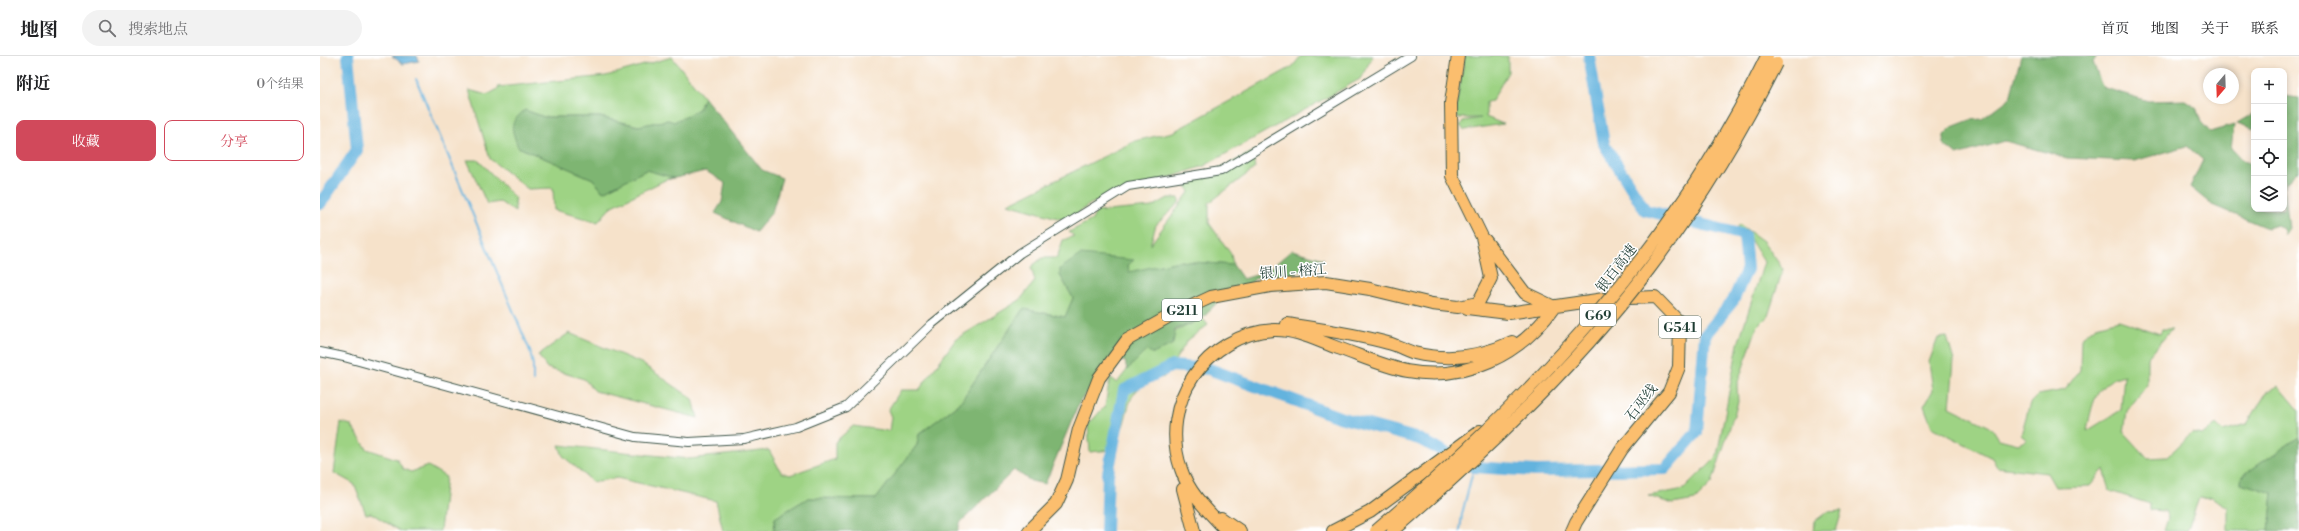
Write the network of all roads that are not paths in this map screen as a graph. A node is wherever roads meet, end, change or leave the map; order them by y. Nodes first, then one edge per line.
1 (1411, 56) edge
2 (1458, 56) edge
3 (1774, 58) edge
4 (1482, 237) junction
5 (1458, 307) junction
6 (1554, 307) junction
7 (320, 352) edge
8 (1207, 355) junction
9 (1177, 400) junction
10 (1501, 416) junction
11 (1183, 488) junction
12 (1199, 501) junction
13 (1574, 526) edge
14 (1029, 531) edge
15 (1194, 531) edge
16 (1219, 531) edge
17 (1227, 531) edge
18 (1240, 531) edge
19 (1332, 531) edge
20 (1376, 531) edge
21 (1393, 531) edge

1 - 7 street
2 - 4 highway, 银川 - 榕江 / G211
3 - 10 highway, 银百高速 / G69, bridge
3 - 21 highway, 银百高速 / G69, bridge
4 - 5 highway, 银川 - 榕江 / G211
4 - 6 highway
5 - 6 highway
5 - 14 highway, 银川 - 榕江 / G211
6 - 8 highway
6 - 8 highway
6 - 13 highway, 石巫线 / G541
8 - 9 highway
9 - 11 highway
9 - 12 highway
10 - 19 highway, bridge
10 - 20 highway, 银百高速 / G69, bridge
11 - 15 highway
11 - 16 highway
12 - 17 highway
12 - 18 highway

